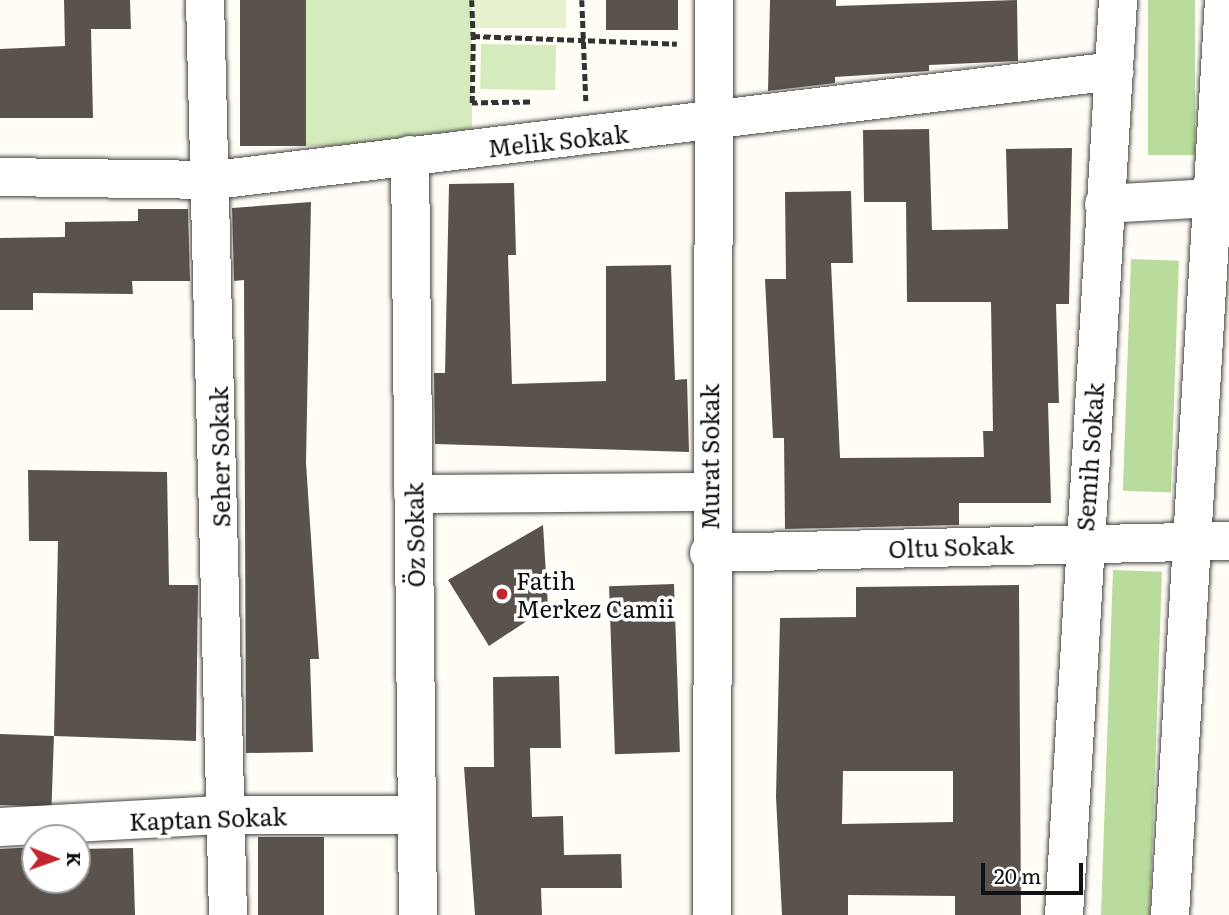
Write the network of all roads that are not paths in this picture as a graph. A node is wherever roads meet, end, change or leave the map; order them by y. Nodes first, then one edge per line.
1 (205, 0) edge
2 (714, 0) edge
3 (1118, 0) edge
4 (1224, 0) edge
5 (1114, 72) junction
6 (712, 125) junction
7 (410, 155) junction
8 (0, 177) edge
9 (215, 180) junction
10 (1220, 197) edge
11 (1104, 204) junction
12 (709, 492) junction
13 (413, 494) junction
14 (1083, 542) junction
15 (1211, 542) edge
16 (709, 552) junction
17 (225, 815) junction
18 (416, 815) junction
19 (0, 827) edge
20 (228, 915) edge
21 (418, 915) edge
22 (712, 915) edge
23 (1064, 915) edge
24 (1170, 915) edge

1 - 9 street, Seher Sokak
2 - 6 street, Murat Sokak
3 - 5 street, Semih Sokak
4 - 10 street
5 - 6 street, Melik Sokak
5 - 11 street, Semih Sokak
6 - 7 street, Melik Sokak
6 - 12 street, Murat Sokak
7 - 9 street, Melik Sokak
7 - 13 street, Öz Sokak
8 - 9 street, Melik Sokak
9 - 17 street, Seher Sokak
10 - 11 street
10 - 15 street
11 - 14 street, Semih Sokak
12 - 13 street
12 - 16 street, Murat Sokak
13 - 18 street, Öz Sokak
14 - 15 street, Oltu Sokak
14 - 16 street, Oltu Sokak
14 - 23 street, Semih Sokak
15 - 24 street
16 - 22 street, Murat Sokak
17 - 18 street, Kaptan Sokak
17 - 19 street, Kaptan Sokak
17 - 20 street, Seher Sokak
18 - 21 street, Öz Sokak

